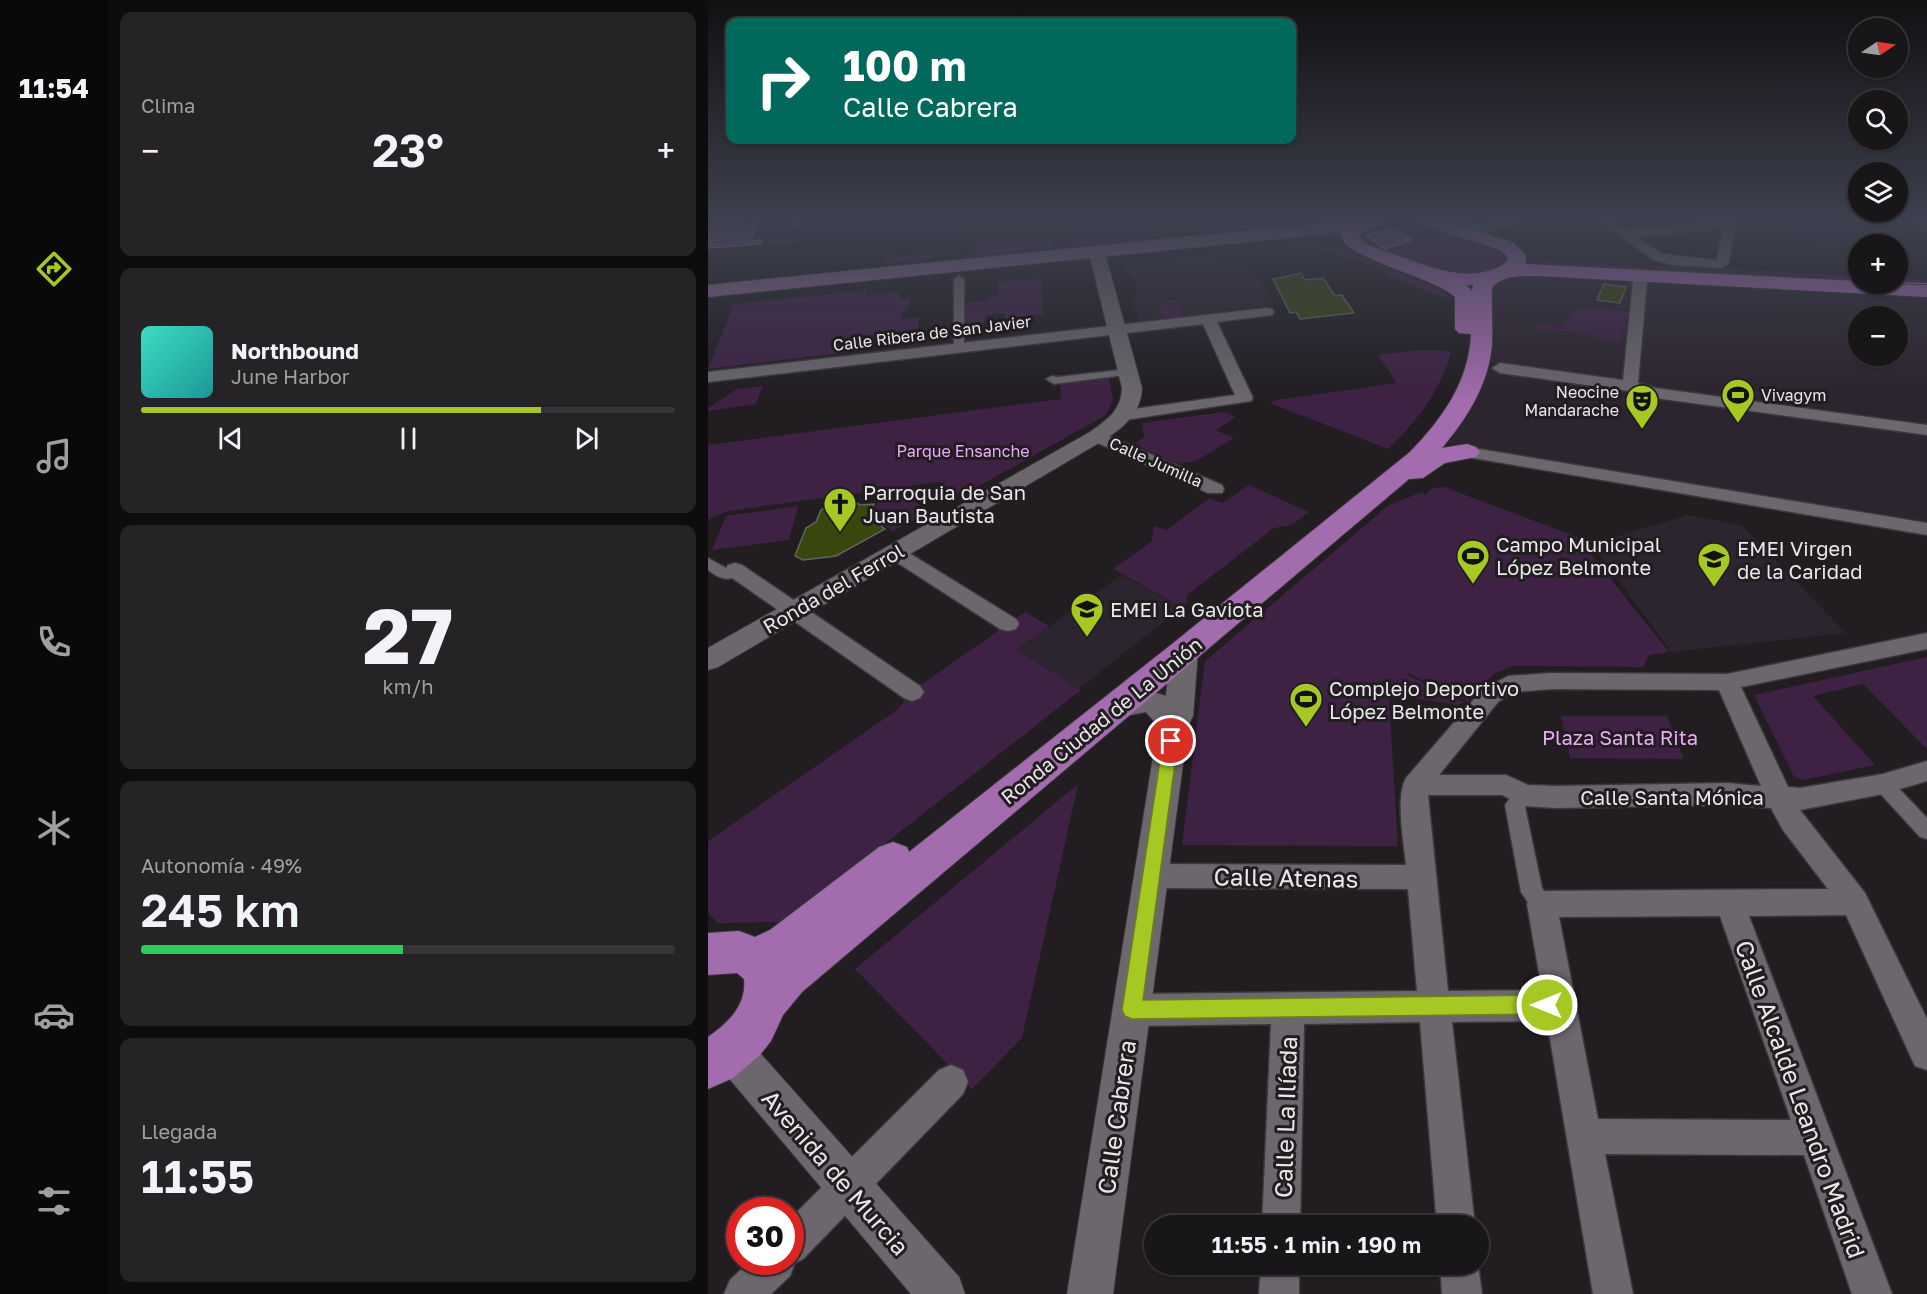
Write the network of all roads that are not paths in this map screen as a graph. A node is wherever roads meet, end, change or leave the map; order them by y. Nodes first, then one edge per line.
1 (824, 279) edge
2 (874, 279) edge
3 (959, 279) dead end
4 (1104, 279) edge
5 (1441, 279) edge
6 (1489, 279) edge
7 (1624, 279) edge
8 (1704, 279) edge
9 (1640, 281) junction
10 (708, 291) edge
11 (1927, 291) edge
12 (708, 296) edge
13 (1927, 297) edge
14 (1267, 312) dead end
15 (1208, 319) junction
16 (1117, 330) junction
17 (1482, 332) junction
18 (959, 348) junction
19 (1500, 368) junction
20 (1129, 372) junction
21 (708, 377) edge
22 (1052, 380) dead end
23 (1630, 386) junction
24 (1462, 403) junction
25 (1125, 415) junction
26 (1443, 430) junction
27 (1927, 430) edge
28 (1097, 436) junction
29 (1467, 452) junction
30 (1215, 489) dead end
31 (1375, 495) junction
32 (1927, 529) edge
33 (894, 552) junction
34 (708, 563) edge
35 (735, 570) joint
36 (795, 610) junction
37 (1008, 624) dead end
38 (1927, 641) edge
39 (1184, 652) junction
40 (708, 660) edge
41 (1727, 682) junction
42 (912, 692) dead end
43 (1115, 707) junction
44 (1173, 726) junction
45 (1927, 771) edge
46 (1882, 784) junction
47 (1415, 785) junction
48 (1515, 790) junction
49 (1780, 799) junction
50 (1927, 831) edge
51 (1151, 876) junction
52 (1421, 877) junction
53 (1855, 902) junction
54 (1542, 904) junction
55 (1730, 904) junction
56 (708, 954) edge
57 (761, 979) junction
58 (1559, 1005) junction
59 (1435, 1006) junction
60 (1288, 1009) junction
61 (1132, 1010) junction
62 (1927, 1054) edge
63 (720, 1058) edge
64 (951, 1082) dead end
65 (1584, 1136) junction
66 (1815, 1138) junction
67 (850, 1186) junction
68 (1281, 1215) edge
69 (1454, 1215) edge
70 (804, 1232) edge
71 (763, 1275) edge
72 (1280, 1275) edge
73 (1460, 1275) edge
74 (744, 1294) edge
75 (942, 1294) edge
76 (1090, 1294) edge
77 (1279, 1294) edge
78 (1462, 1294) edge
79 (1613, 1294) edge
80 (1872, 1294) edge

1 - 10 main road
2 - 12 main road
3 - 18 street
4 - 16 street
5 - 57 main road, Ronda Ciudad de La Unión
6 - 17 main road, Ronda Ciudad de La Unión
7 - 9 street
8 - 11 main road
9 - 13 street
9 - 23 street
14 - 15 street, Calle Ribera de San Javier
15 - 16 street, Calle Ribera de San Javier
15 - 25 street
16 - 18 street, Calle Ribera de San Javier
16 - 20 street
17 - 19 main road
17 - 24 main road, Ronda Ciudad de La Unión
18 - 21 street, Calle Ribera de San Javier
19 - 23 street
19 - 24 main road
20 - 22 street
20 - 25 street
23 - 27 street
24 - 26 main road, Ronda Ciudad de La Unión
25 - 28 street, Ronda del Ferrol
26 - 29 main road
26 - 31 main road, Ronda Ciudad de La Unión
28 - 30 street, Calle Jumilla
28 - 33 street, Ronda del Ferrol
29 - 31 main road
29 - 32 street
31 - 39 main road, Ronda Ciudad de La Unión
33 - 36 street, Ronda del Ferrol
33 - 37 street
34 - 35 street
35 - 36 street
36 - 40 street, Ronda del Ferrol
36 - 42 street
38 - 41 street
39 - 43 main road, Ronda Ciudad de La Unión
39 - 44 street, Calle Cabrera
41 - 47 street
41 - 49 street
43 - 44 street
43 - 57 main road, Ronda Ciudad de La Unión
44 - 51 street, Calle Cabrera
45 - 46 street, Calle Santa Mónica
46 - 49 street, Calle Santa Mónica
46 - 50 street
47 - 48 street, Calle Santa Mónica
47 - 52 street
48 - 49 street, Calle Santa Mónica
48 - 54 street
49 - 53 street
51 - 52 street, Calle Atenas
51 - 61 street, Calle Cabrera
52 - 59 street
53 - 55 street
53 - 62 street
54 - 55 street
54 - 58 street
55 - 66 street, Calle Alcalde Leandro Madrid
56 - 57 main road
57 - 63 main road
58 - 59 street
58 - 65 street
59 - 60 street
59 - 69 street
60 - 61 street
60 - 68 street, Calle La Ilíada
61 - 76 street, Calle Cabrera
63 - 67 street, Avenida de Murcia
64 - 67 street
65 - 66 street
65 - 79 street
66 - 80 street, Calle Alcalde Leandro Madrid
67 - 70 street
67 - 75 street, Avenida de Murcia
71 - 74 street
72 - 77 street
73 - 78 street

